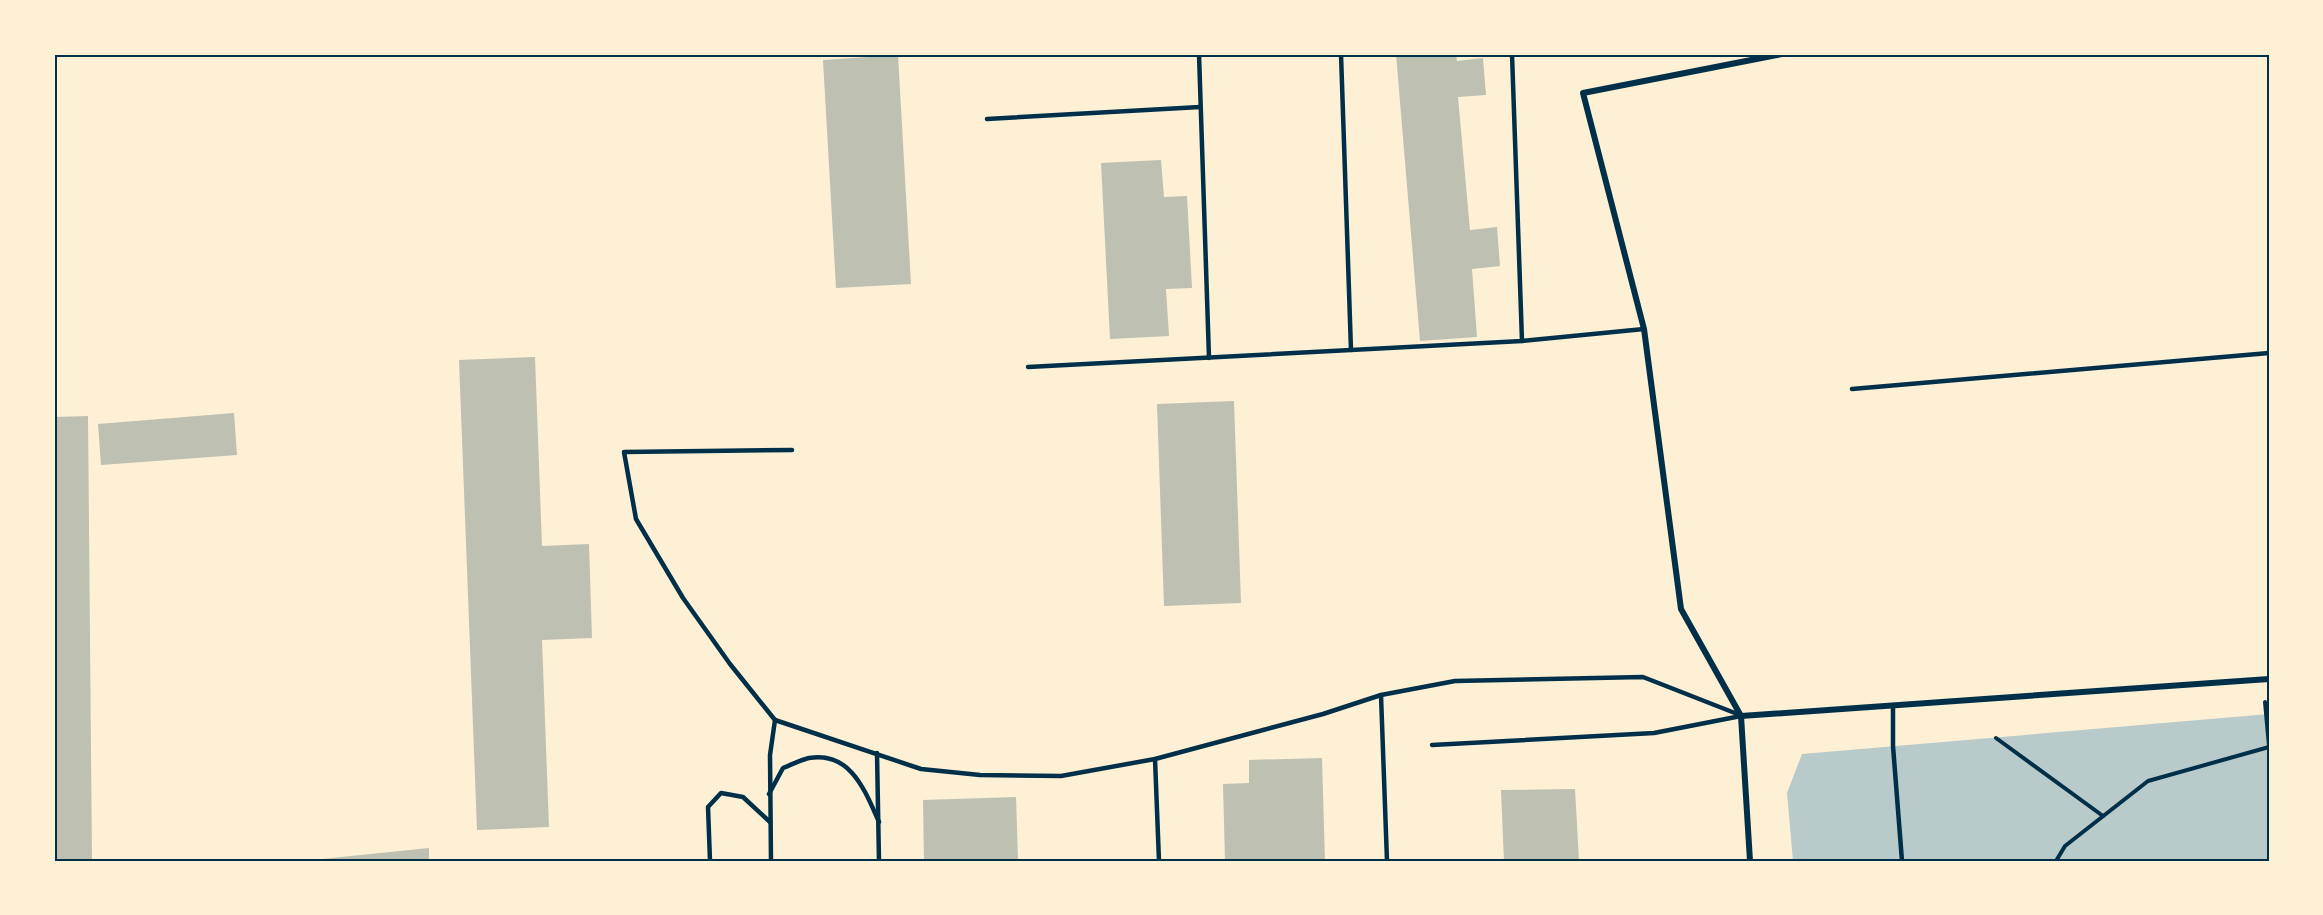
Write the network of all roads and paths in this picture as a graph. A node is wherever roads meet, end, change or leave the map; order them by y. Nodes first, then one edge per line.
1 (1199, 54) edge
2 (1341, 54) edge
3 (1512, 54) edge
4 (1782, 54) edge
5 (1200, 107) junction
6 (987, 119) dead end
7 (1644, 329) junction
8 (1522, 341) junction
9 (1351, 351) junction
10 (2269, 353) edge
11 (1209, 358) junction
12 (1028, 368) dead end
13 (1852, 390) dead end
14 (792, 450) dead end
15 (2266, 679) edge
16 (1382, 695) junction
17 (1893, 705) junction
18 (1742, 716) junction
19 (775, 720) junction
20 (1995, 738) dead end
21 (1432, 745) dead end
22 (2269, 746) edge
23 (878, 753) junction
24 (1155, 759) junction
25 (769, 794) junction
26 (2103, 816) junction
27 (879, 822) junction
28 (770, 823) junction
29 (710, 861) edge
30 (771, 861) edge
31 (879, 861) edge
32 (1159, 861) edge
33 (1387, 861) edge
34 (1750, 861) edge
35 (1902, 861) edge
36 (2056, 861) edge

1 - 5 lane
2 - 9 lane
3 - 8 lane
4 - 7 street
5 - 6 lane
5 - 11 lane
7 - 8 lane
7 - 18 street
8 - 9 lane
9 - 11 lane
10 - 13 lane
11 - 12 lane
14 - 19 lane
15 - 17 street
15 - 22 path
16 - 18 lane
16 - 24 lane
16 - 33 lane
17 - 18 street
17 - 35 lane
18 - 21 lane
18 - 34 street
19 - 23 lane
19 - 25 lane
20 - 26 path
22 - 26 path
23 - 24 lane
23 - 27 lane
24 - 32 lane
25 - 27 lane
25 - 28 lane
26 - 36 path
27 - 31 lane
28 - 29 lane
28 - 30 lane

